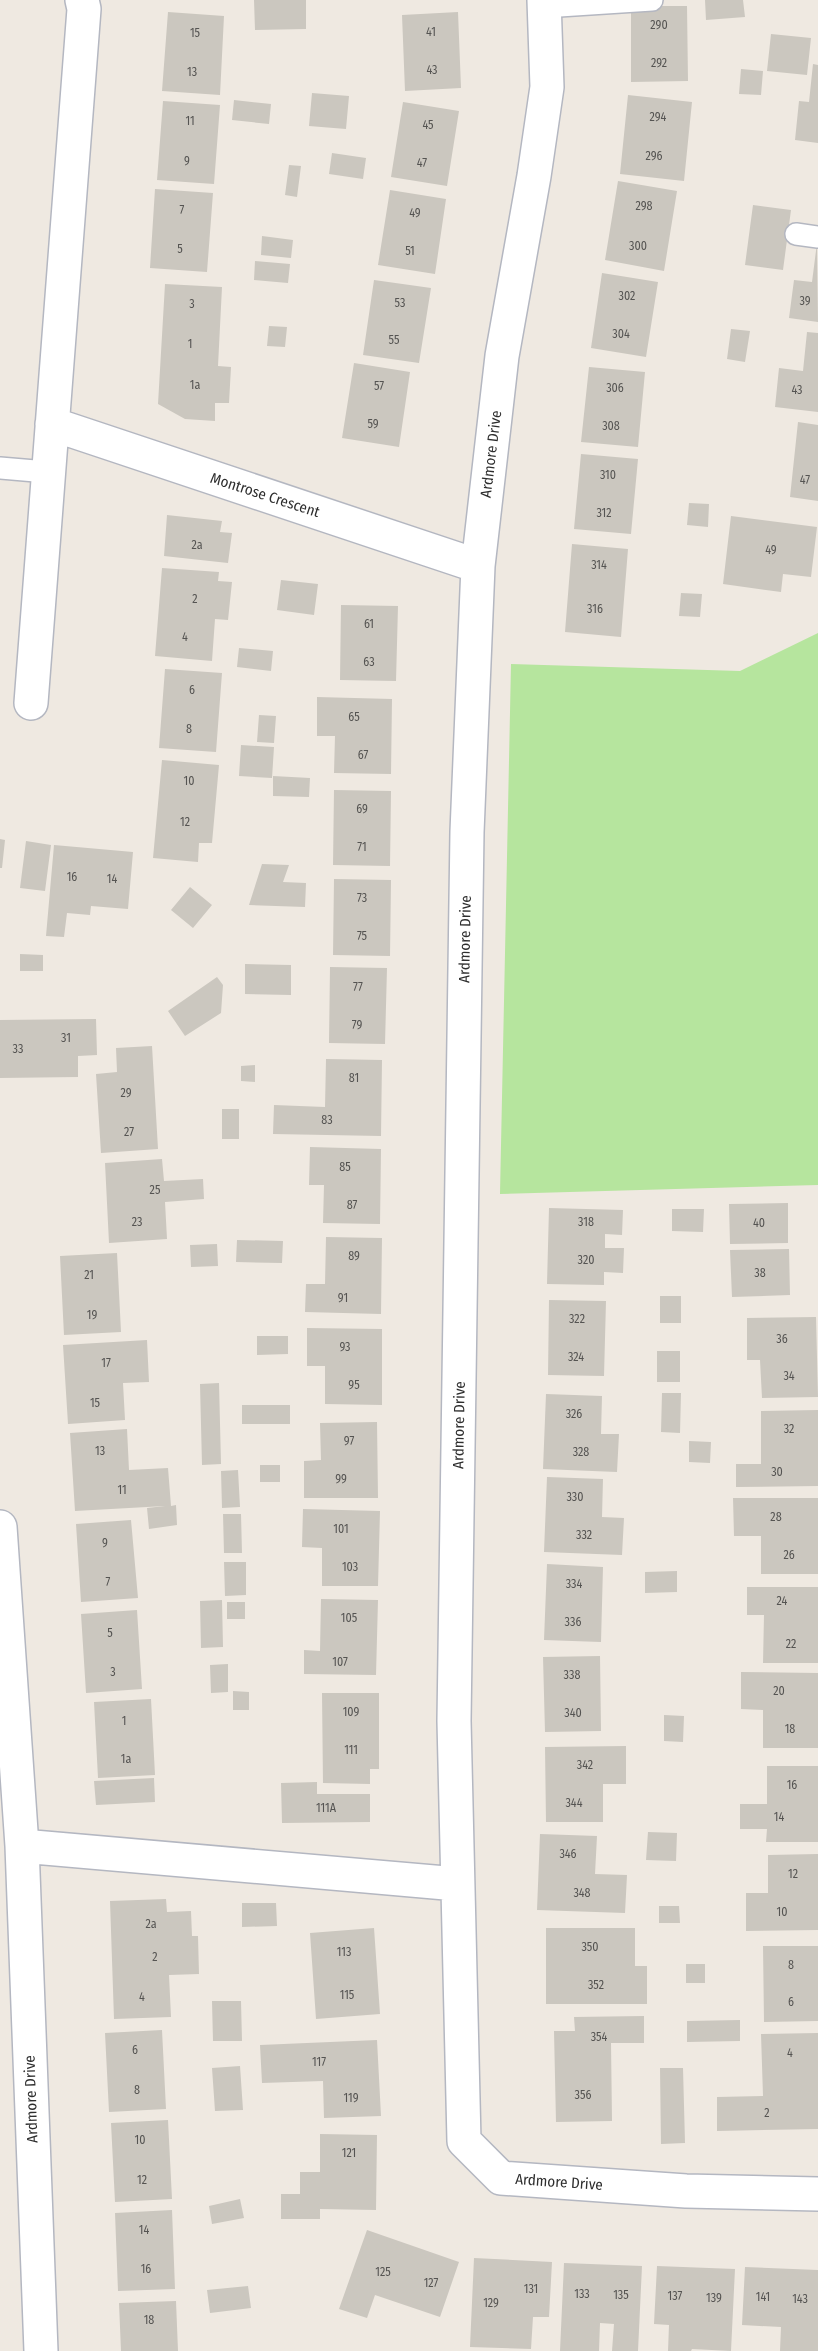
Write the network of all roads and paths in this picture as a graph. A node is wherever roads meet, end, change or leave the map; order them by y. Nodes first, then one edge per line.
1 (82, 0) edge
2 (652, 0) edge
3 (544, 4) edge
4 (796, 234) dead end
5 (818, 237) edge
6 (52, 424) junction
7 (0, 468) edge
8 (47, 472) junction
9 (478, 566) junction
10 (31, 703) dead end
11 (0, 1527) edge
12 (22, 1846) junction
13 (457, 1884) junction
14 (818, 2194) edge
15 (41, 2351) edge

1 - 6 street
2 - 3 lane
3 - 9 street, Ardmore Drive
4 - 5 lane
6 - 8 street
6 - 9 street, Montrose Crescent
7 - 8 lane
8 - 10 street
9 - 13 street, Ardmore Drive
11 - 12 street, Ardmore Drive
12 - 13 street
12 - 15 street, Ardmore Drive
13 - 14 street, Ardmore Drive

